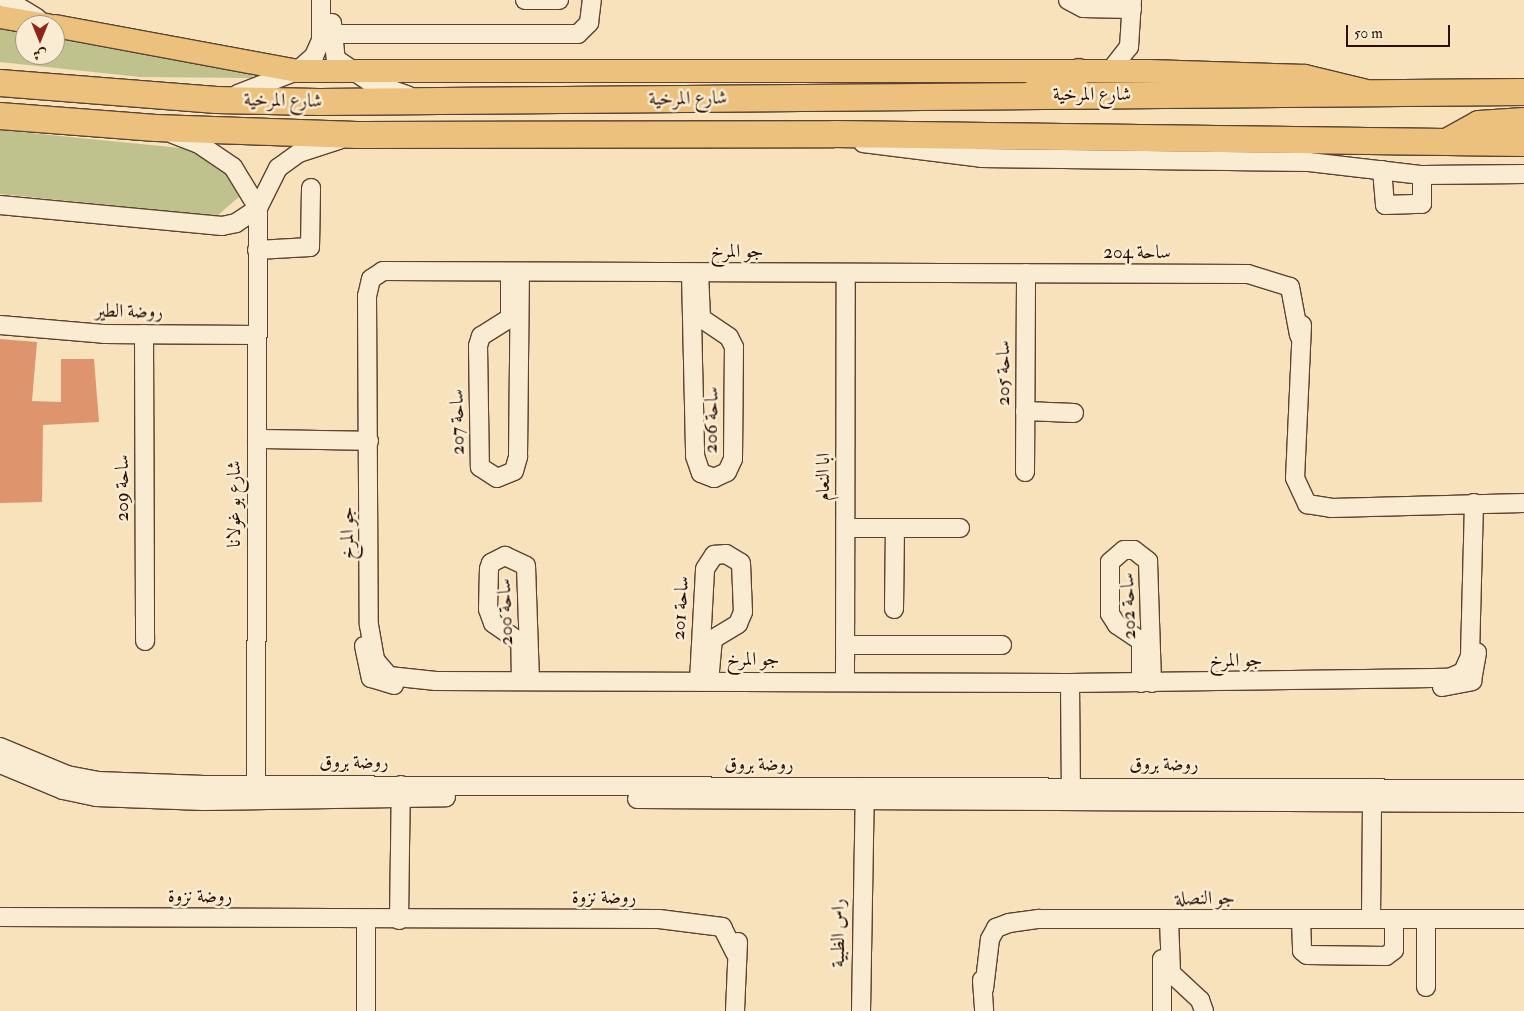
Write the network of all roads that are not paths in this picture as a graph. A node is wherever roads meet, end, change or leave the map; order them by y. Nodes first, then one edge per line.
1 (7, 0) edge
2 (321, 0) edge
3 (332, 0) edge
4 (525, 0) edge
5 (559, 0) edge
6 (592, 0) edge
7 (1068, 0) edge
8 (1132, 4) edge
9 (28, 15) edge
10 (0, 17) edge
11 (15, 20) edge
12 (65, 28) edge
13 (332, 34) junction
14 (1132, 37) junction
15 (297, 71) junction
16 (349, 71) junction
17 (1079, 72) junction
18 (1110, 72) junction
19 (1149, 72) junction
20 (0, 83) edge
21 (1524, 92) edge
22 (1028, 95) junction
23 (1376, 95) junction
24 (216, 100) junction
25 (424, 101) junction
26 (0, 116) edge
27 (1524, 121) edge
28 (156, 128) junction
29 (834, 134) junction
30 (357, 135) junction
31 (1445, 143) junction
32 (1524, 143) edge
33 (1382, 170) junction
34 (1524, 174) edge
35 (1422, 175) junction
36 (311, 188) dead end
37 (0, 205) edge
38 (258, 208) junction
39 (257, 250) junction
40 (515, 273) junction
41 (695, 273) junction
42 (846, 273) junction
43 (1026, 273) junction
44 (0, 325) edge
45 (496, 327) junction
46 (716, 329) junction
47 (144, 334) junction
48 (258, 335) junction
49 (520, 342) junction
50 (692, 345) junction
51 (1025, 412) junction
52 (1074, 413) dead end
53 (257, 439) junction
54 (369, 441) junction
55 (1025, 472) dead end
56 (1474, 503) junction
57 (1524, 503) edge
58 (846, 528) junction
59 (895, 528) junction
60 (960, 528) dead end
61 (894, 609) dead end
62 (702, 615) junction
63 (528, 617) junction
64 (1151, 617) junction
65 (506, 631) junction
66 (724, 631) junction
67 (1131, 632) junction
68 (145, 641) dead end
69 (845, 645) junction
70 (1002, 645) dead end
71 (704, 681) junction
72 (525, 682) junction
73 (845, 682) junction
74 (1070, 683) junction
75 (1147, 683) junction
76 (0, 747) edge
77 (0, 764) edge
78 (1524, 789) edge
79 (401, 791) junction
80 (256, 792) junction
81 (1072, 793) junction
82 (860, 794) junction
83 (1372, 795) junction
84 (1524, 803) edge
85 (0, 917) edge
86 (366, 919) junction
87 (1301, 919) junction
88 (1371, 919) junction
89 (1524, 919) edge
90 (399, 920) junction
91 (1394, 920) junction
92 (1426, 920) junction
93 (1165, 921) junction
94 (1426, 987) dead end
95 (1188, 991) junction
96 (1162, 1008) edge
97 (366, 1011) edge
98 (735, 1011) edge
99 (861, 1011) edge
100 (984, 1011) edge
101 (1204, 1011) edge

1 - 9 street
2 - 15 street
3 - 13 street
4 - 5 street
6 - 13 street
7 - 8 street
8 - 14 street
10 - 11 main road, شارع المرخية
12 - 15 main road, شارع المرخية
13 - 16 street
14 - 18 street
14 - 19 street
15 - 16 main road, شارع المرخية
15 - 24 street
16 - 17 main road, شارع المرخية
16 - 25 street
17 - 18 main road, شارع المرخية
17 - 22 highway
18 - 19 main road, شارع المرخية
19 - 23 main road, شارع المرخية
20 - 24 highway, شارع المرخية
21 - 23 highway, شارع المرخية
22 - 23 highway, شارع المرخية
22 - 25 highway, شارع المرخية
24 - 25 highway, شارع المرخية
26 - 28 highway, شارع المرخية
27 - 31 highway
28 - 30 highway, شارع المرخية
28 - 38 street
29 - 30 highway, شارع المرخية
29 - 31 highway, شارع المرخية
29 - 33 street, شارع المرخية
30 - 38 street, شارع بو غولانا
31 - 32 highway, شارع المرخية
33 - 35 street, شارع المرخية
33 - 35 street
34 - 35 street, شارع المرخية
36 - 39 street
37 - 38 street
38 - 39 street, شارع بو غولانا
39 - 48 street, شارع بو غولانا
40 - 41 street, جو المرخ
40 - 45 street, ساحة 207
40 - 49 street, ساحة 207
40 - 54 street, جو المرخ
41 - 42 street, جو المرخ
41 - 46 street, ساحة 206
41 - 50 street, ساحة 206
42 - 43 street, جو المرخ
42 - 58 street, ابا النعام
43 - 51 street, ساحة 205
43 - 56 street, ساحة 204
44 - 47 street, روضة الطير
45 - 49 street
45 - 49 street, ساحة 207
46 - 50 street
46 - 50 street, ساحة 206
47 - 48 street, روضة الطير
47 - 68 street, ساحة 209
48 - 53 street, شارع بو غولانا
51 - 52 street
51 - 55 street, ساحة 205
53 - 54 street
53 - 80 street, شارع بو غولانا
54 - 72 street, جو المرخ
56 - 57 street, ساحة 204
56 - 75 street, جو المرخ
58 - 59 street
58 - 69 street, ابا النعام
59 - 60 street
59 - 61 street
62 - 66 street
62 - 66 street, ساحة 201
62 - 71 street, ساحة 201
63 - 65 street
63 - 65 street, ساحة 200
63 - 72 street, ساحة 200
64 - 67 street
64 - 67 street, ساحة 202
64 - 75 street, ساحة 202
65 - 72 street, ساحة 200
66 - 71 street, ساحة 201
67 - 75 street, ساحة 202
69 - 70 street
69 - 73 street, ابا النعام
71 - 72 street, جو المرخ
71 - 73 street, جو المرخ
73 - 74 street, جو المرخ
74 - 75 street, جو المرخ
74 - 81 street
76 - 80 street, روضة بروق
77 - 80 street, روضة بروق
78 - 83 street, روضة بروق
79 - 80 street, روضة بروق
79 - 82 street, روضة بروق
79 - 90 street
81 - 82 street, روضة بروق
81 - 83 street, روضة بروق
82 - 99 street, راس الظبية
83 - 84 street, روضة بروق
83 - 88 street
85 - 86 street, روضة نزوة
86 - 90 street, روضة نزوة
86 - 97 street
87 - 88 street, جو النصلة
87 - 91 street
87 - 93 street, جو النصلة
88 - 91 street, جو النصلة
89 - 92 street, جو النصلة
90 - 98 street, روضة نزوة
91 - 92 street, جو النصلة
92 - 94 street
93 - 95 street
93 - 96 street
93 - 100 street, جو النصلة
95 - 96 street
95 - 101 street

